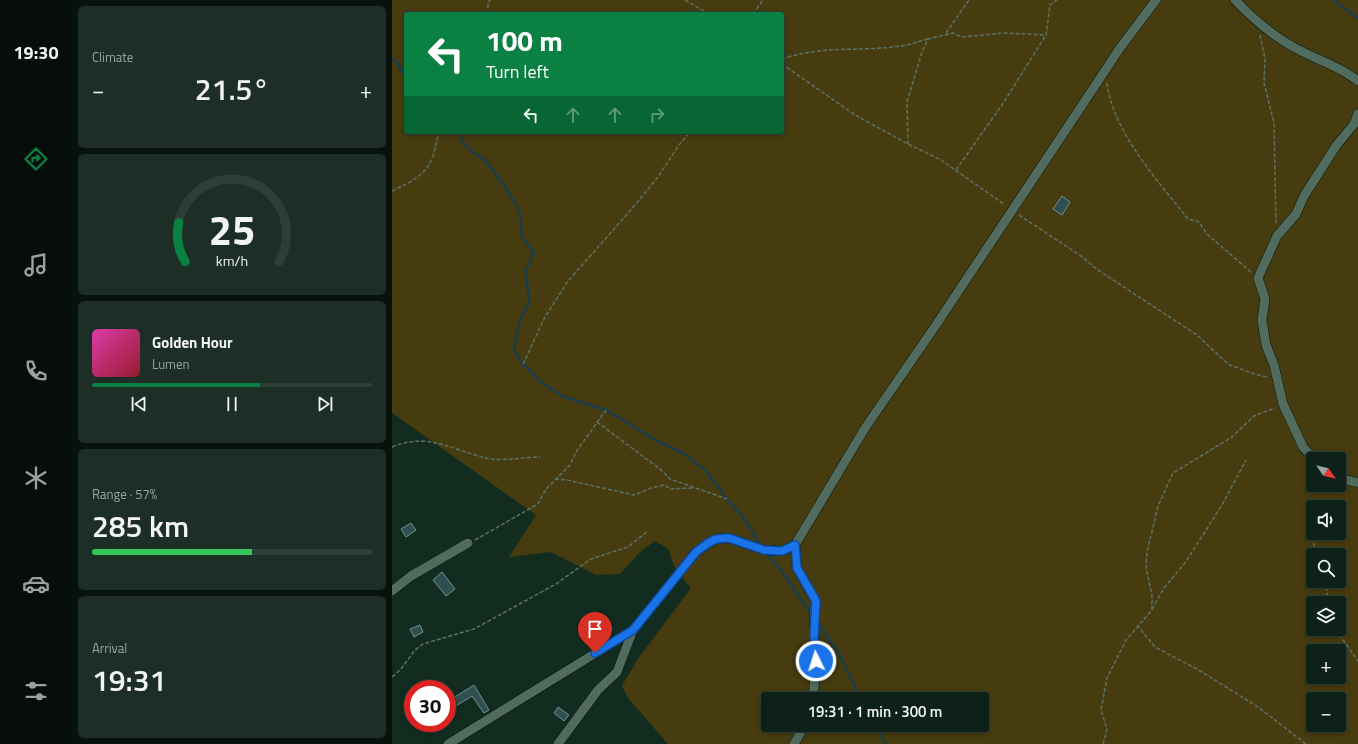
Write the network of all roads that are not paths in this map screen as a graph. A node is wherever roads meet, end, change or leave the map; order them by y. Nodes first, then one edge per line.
1 (1156, 0) edge
2 (1235, 0) edge
3 (1358, 81) edge
4 (1358, 114) edge
5 (1308, 452) edge
6 (1346, 480) edge
7 (1358, 483) edge
8 (468, 543) road end
9 (795, 545) junction
10 (392, 591) edge
11 (633, 630) junction
12 (814, 692) edge
13 (802, 732) edge
14 (448, 744) edge
15 (558, 744) edge
16 (794, 744) edge

1 - 9 street
2 - 3 street
4 - 5 street
6 - 7 street
8 - 10 street
9 - 11 street
9 - 12 street
11 - 14 street
11 - 15 street
13 - 16 street

